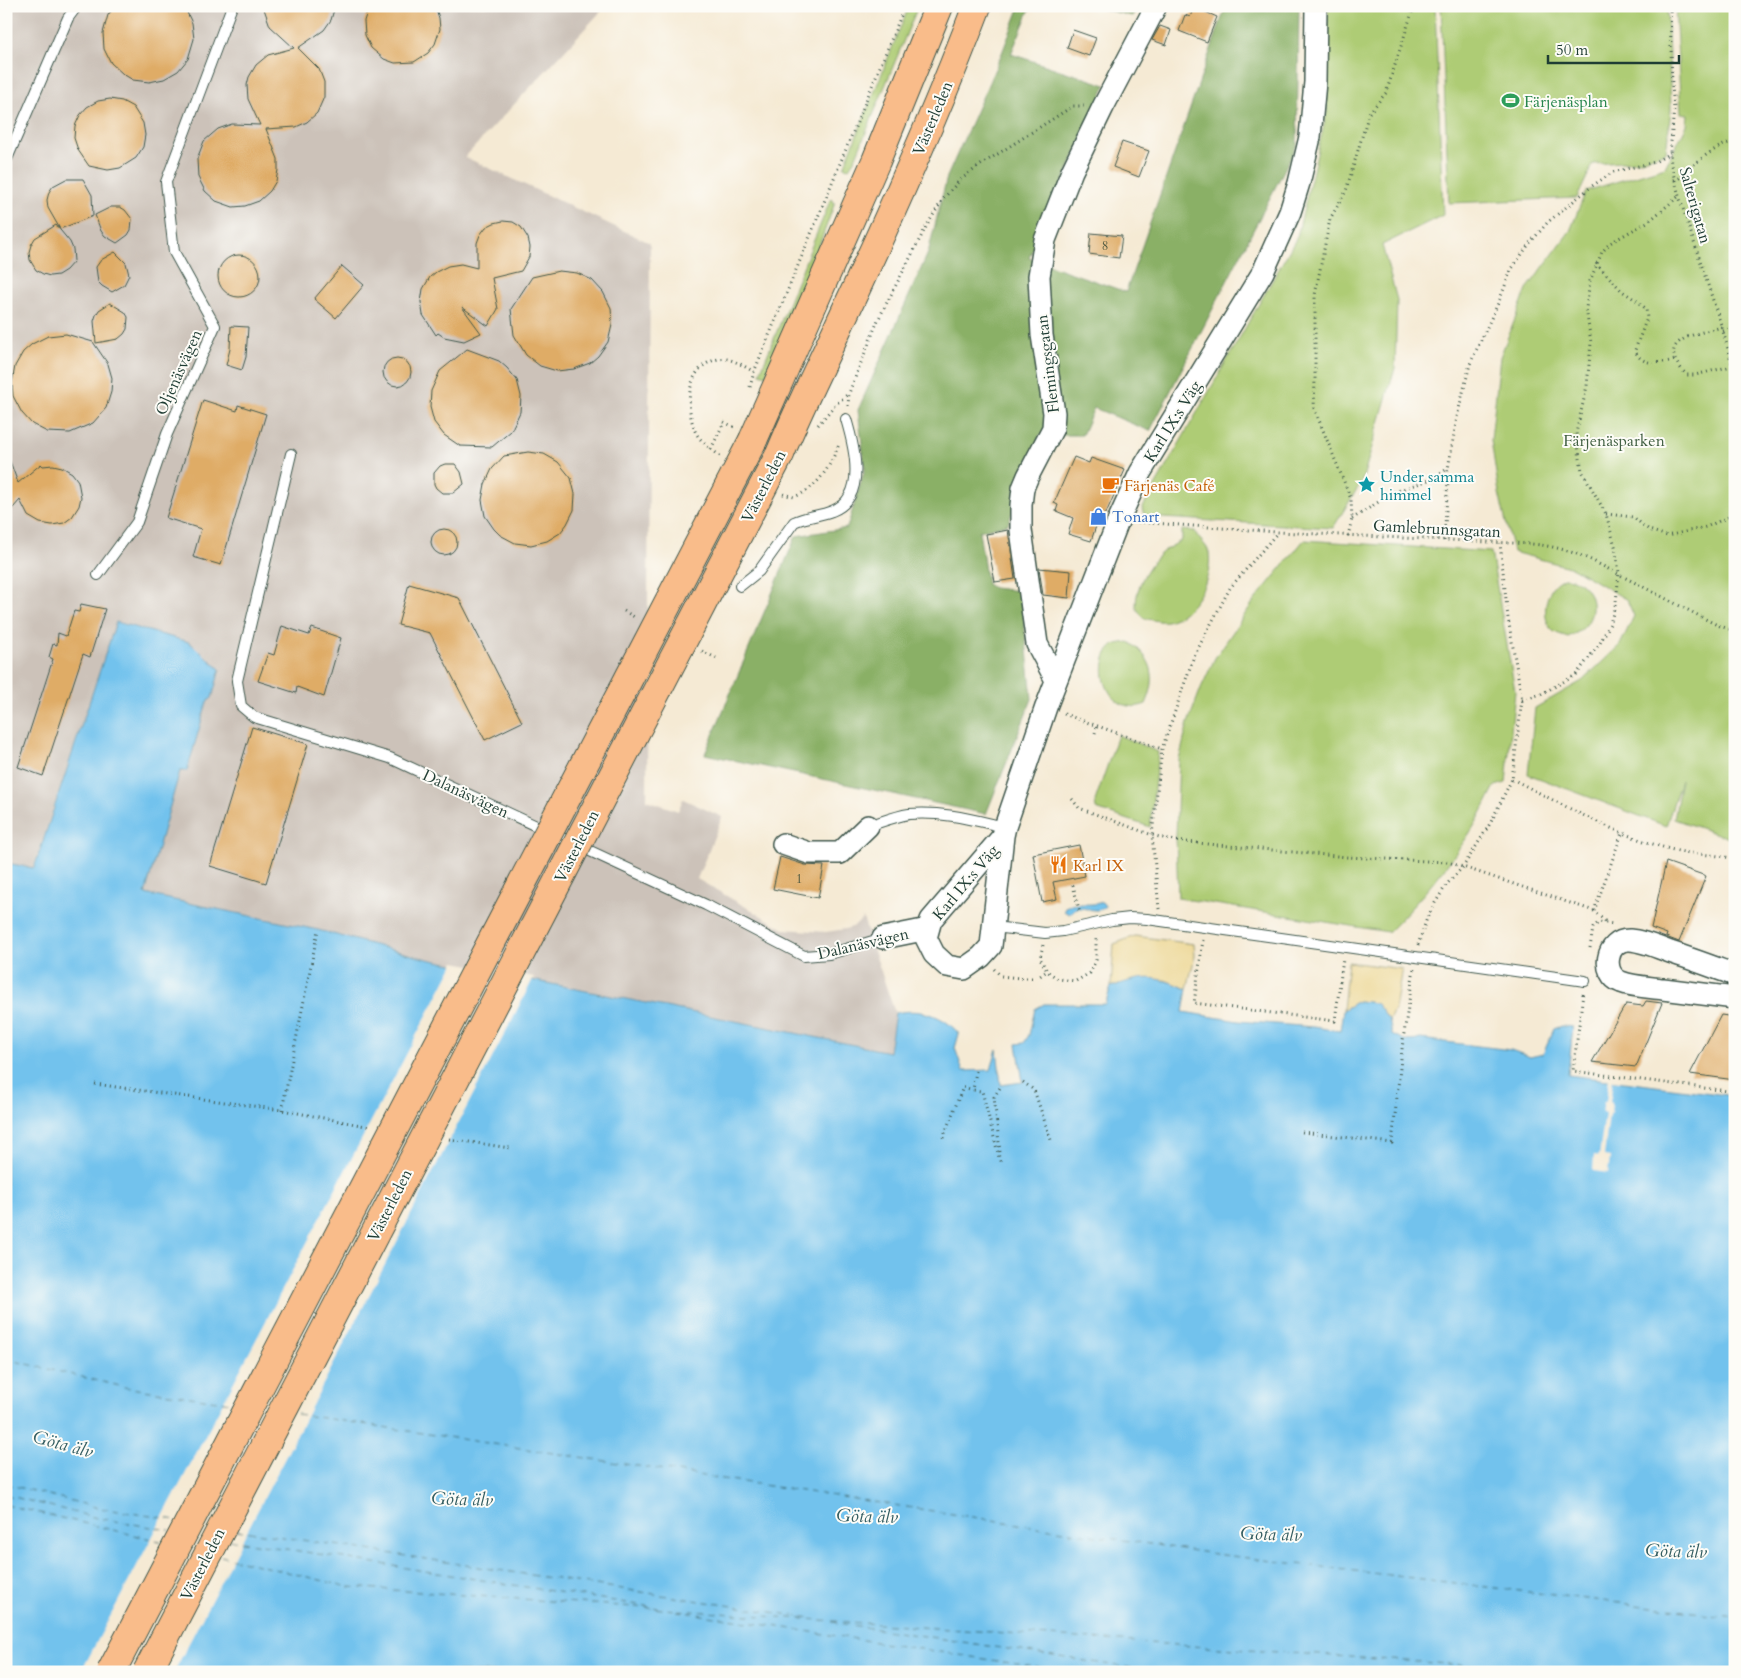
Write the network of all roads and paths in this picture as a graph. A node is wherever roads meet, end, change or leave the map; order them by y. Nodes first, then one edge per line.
1 (77, 6) edge
2 (232, 6) edge
3 (905, 6) edge
4 (939, 6) edge
5 (977, 6) edge
6 (1156, 6) edge
7 (1316, 6) edge
8 (1414, 6) edge
9 (1670, 6) edge
10 (1103, 106) junction
11 (1735, 141) edge
12 (1670, 153) junction
13 (6, 161) edge
14 (1674, 180) junction
15 (1679, 196) junction
16 (1596, 263) junction
17 (1735, 327) edge
18 (1722, 329) junction
19 (1675, 360) junction
20 (1732, 366) junction
21 (754, 372) dead end
22 (1735, 375) edge
23 (846, 419) dead end
24 (817, 427) dead end
25 (746, 434) junction
26 (711, 450) dead end
27 (291, 454) dead end
28 (1448, 469) junction
29 (1606, 514) junction
30 (1735, 514) edge
31 (1119, 519) junction
32 (1352, 519) junction
33 (1277, 532) junction
34 (1348, 536) junction
35 (1444, 541) junction
36 (1500, 544) junction
37 (1619, 573) junction
38 (98, 575) dead end
39 (740, 586) dead end
40 (624, 611) dead end
41 (639, 620) dead end
42 (1735, 630) edge
43 (699, 650) dead end
44 (716, 658) dead end
45 (1056, 680) junction
46 (1522, 700) junction
47 (1046, 708) junction
48 (1098, 726) junction
49 (1095, 733) dead end
50 (1162, 749) junction
51 (1512, 779) junction
52 (1072, 799) dead end
53 (868, 826) joint
54 (1004, 832) junction
55 (1622, 833) junction
56 (1152, 835) junction
57 (783, 844) dead end
58 (1735, 859) edge
59 (1463, 867) junction
60 (1073, 885) dead end
61 (1079, 910) dead end
62 (1594, 911) junction
63 (1160, 921) junction
64 (1606, 922) dead end
65 (1092, 924) junction
66 (994, 927) junction
67 (1205, 927) junction
68 (928, 928) junction
69 (318, 930) dead end
70 (1045, 933) junction
71 (883, 938) joint
72 (1345, 946) junction
73 (1416, 956) junction
74 (981, 957) junction
75 (1047, 971) junction
76 (1735, 975) edge
77 (1585, 981) joint
78 (1735, 998) edge
79 (976, 1070) dead end
80 (1023, 1082) dead end
81 (95, 1084) dead end
82 (1001, 1086) dead end
83 (973, 1090) junction
84 (1735, 1092) edge
85 (282, 1110) junction
86 (378, 1128) dead end
87 (1302, 1132) dead end
88 (444, 1138) dead end
89 (944, 1138) dead end
90 (1052, 1142) dead end
91 (510, 1148) dead end
92 (112, 1672) edge
93 (146, 1672) edge

1 - 13 lane
2 - 38 lane, Oljenäsvägen
3 - 21 path
4 - 25 highway, Västerleden
5 - 93 highway, Västerleden, bridge
6 - 10 street, Flemingsgatan
7 - 31 street, Karl IX:s Väg
8 - 32 path
9 - 12 path, Salterigatan
10 - 24 path
10 - 45 street, Flemingsgatan
11 - 14 path
12 - 14 path, Salterigatan
12 - 28 path
14 - 15 path, Salterigatan
15 - 16 path
15 - 18 path, Salterigatan
16 - 19 path
16 - 29 path
17 - 18 path
18 - 19 path
18 - 20 path, Salterigatan
19 - 20 path
20 - 22 path, Salterigatan
23 - 39 lane
25 - 26 path
25 - 92 highway, Västerleden, bridge
27 - 71 lane, Dalanäsvägen
28 - 32 path
28 - 35 path
29 - 30 path
29 - 37 path
31 - 33 path, Gamlebrunnsgatan
31 - 45 street, Karl IX:s Väg
32 - 34 path
33 - 34 path, Gamlebrunnsgatan
33 - 50 path
34 - 35 path, Gamlebrunnsgatan
35 - 36 path, Gamlebrunnsgatan
36 - 37 path, Gamlebrunnsgatan
36 - 46 path
37 - 42 path, Gamlebrunnsgatan
37 - 46 path
40 - 41 path
43 - 44 path
45 - 47 street, Karl IX:s Väg
46 - 51 path
47 - 48 path
47 - 54 street, Karl IX:s Väg
48 - 49 path
48 - 50 path
50 - 56 path
51 - 55 path
51 - 59 path
52 - 56 path
53 - 54 lane
53 - 57 street
54 - 66 street, Karl IX:s Väg
54 - 68 street, Karl IX:s Väg
55 - 58 path
55 - 62 path
56 - 59 path
56 - 63 path
59 - 62 path
59 - 73 path
60 - 61 path
62 - 64 path
63 - 65 lane
63 - 67 lane
65 - 70 lane
65 - 75 path
66 - 70 lane
66 - 74 street, Karl IX:s Väg
67 - 72 lane
67 - 72 path
68 - 71 street, Dalanäsvägen
68 - 74 street, Karl IX:s Väg
69 - 85 path
70 - 75 path
72 - 73 lane
73 - 77 lane
73 - 87 path
74 - 75 path
76 - 78 street
77 - 84 path
79 - 83 path
80 - 90 path
81 - 85 path
82 - 83 path
83 - 89 path
85 - 86 path
88 - 91 path

